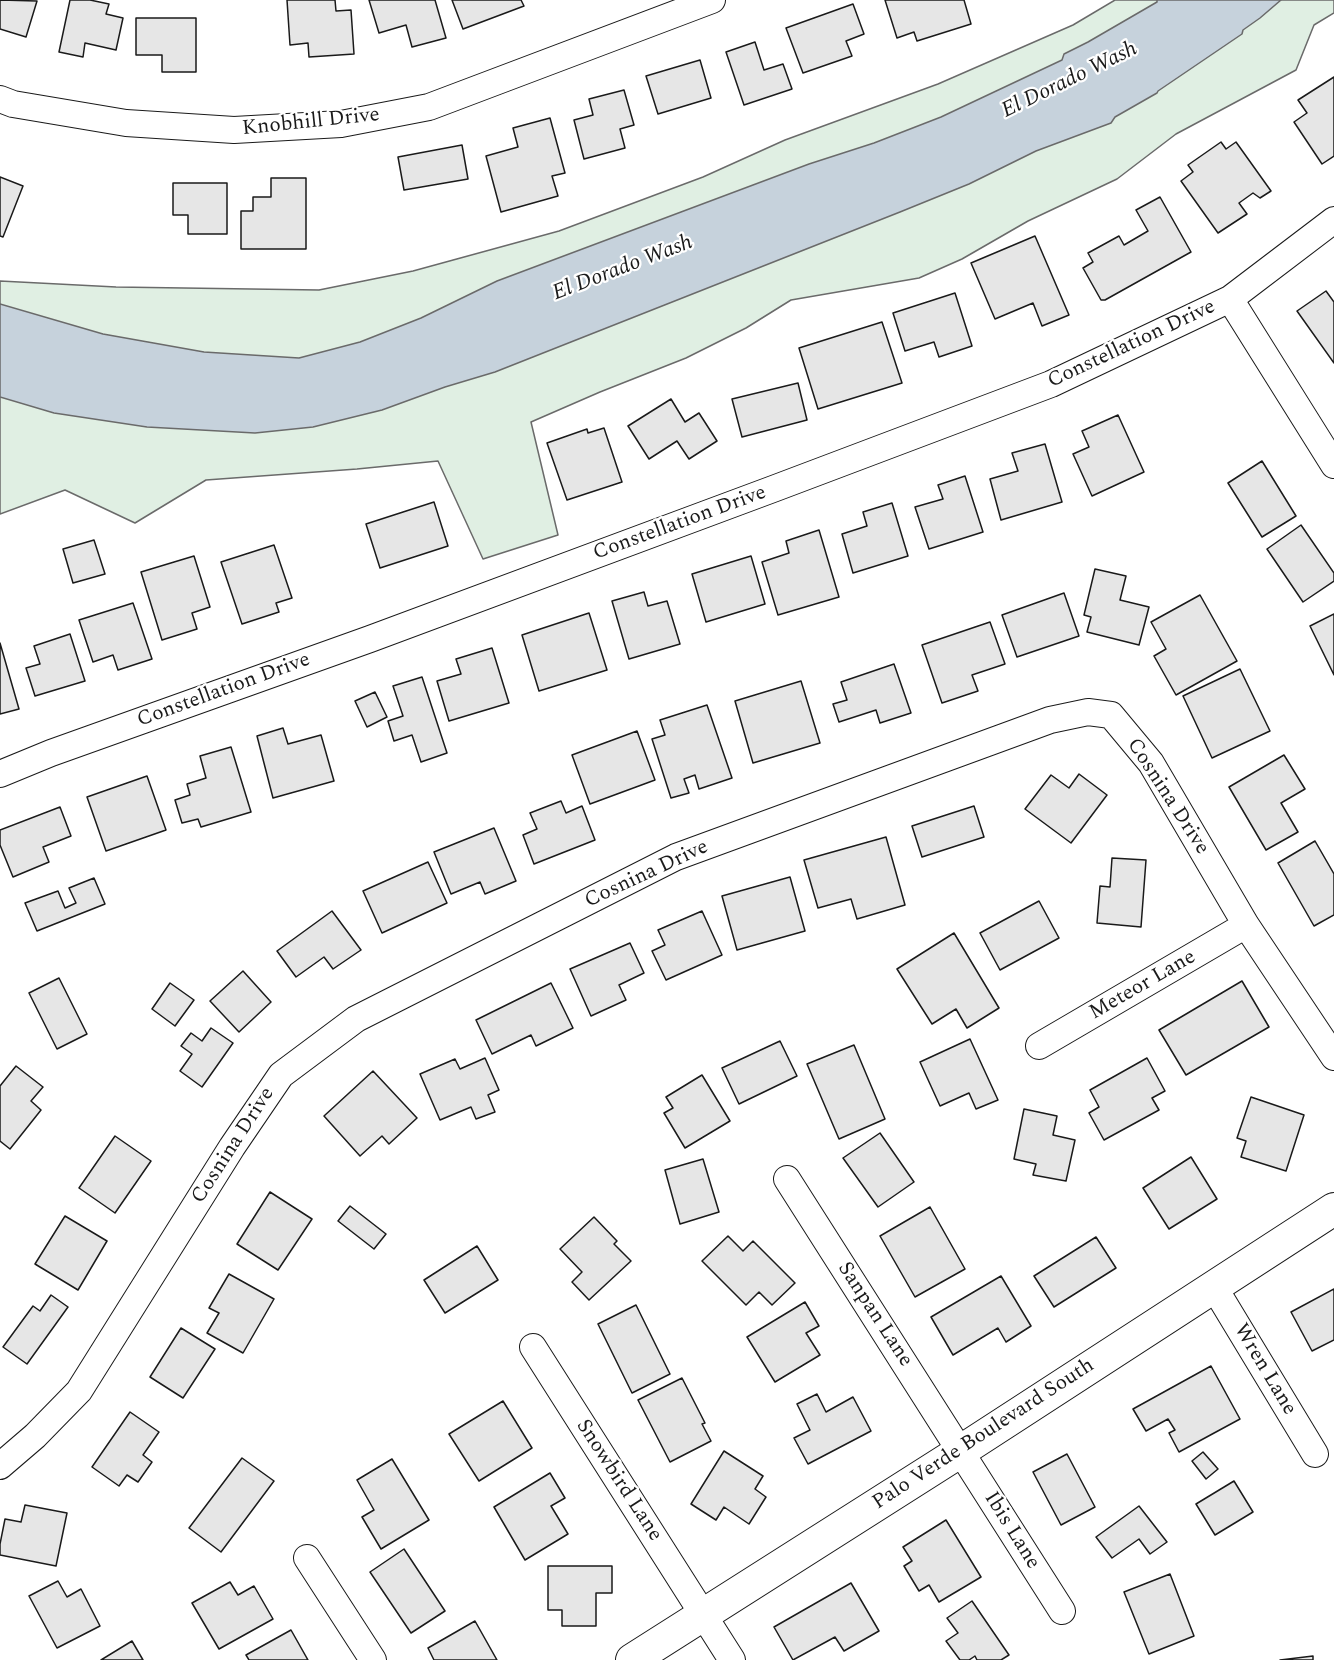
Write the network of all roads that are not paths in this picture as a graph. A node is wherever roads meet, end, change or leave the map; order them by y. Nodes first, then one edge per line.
1 (712, 0) edge
2 (0, 99) edge
3 (1334, 220) edge
4 (1230, 299) junction
5 (1334, 465) edge
6 (0, 774) edge
7 (1246, 925) junction
8 (1039, 1046) dead end
9 (1334, 1057) edge
10 (787, 1179) dead end
11 (1334, 1209) edge
12 (1214, 1287) junction
13 (532, 1347) dead end
14 (961, 1451) junction
15 (1315, 1454) dead end
16 (0, 1466) edge
17 (307, 1558) dead end
18 (1062, 1611) dead end
19 (703, 1614) junction
20 (373, 1660) edge
21 (632, 1660) edge
22 (732, 1660) edge

1 - 2 street, Knobhill Drive
3 - 4 street, Constellation Drive
4 - 5 street
4 - 6 street, Constellation Drive
7 - 8 street, Meteor Lane
7 - 9 street, Cosnina Drive
7 - 16 street, Cosnina Drive
10 - 14 street, Sanpan Lane
11 - 12 main road, Palo Verde Boulevard South
12 - 14 main road, Palo Verde Boulevard South
12 - 15 street, Wren Lane
13 - 19 street, Snowbird Lane
14 - 18 street, Ibis Lane
14 - 19 main road, Palo Verde Boulevard South
17 - 20 street
19 - 21 main road, Palo Verde Boulevard South
19 - 22 street, Snowbird Lane

